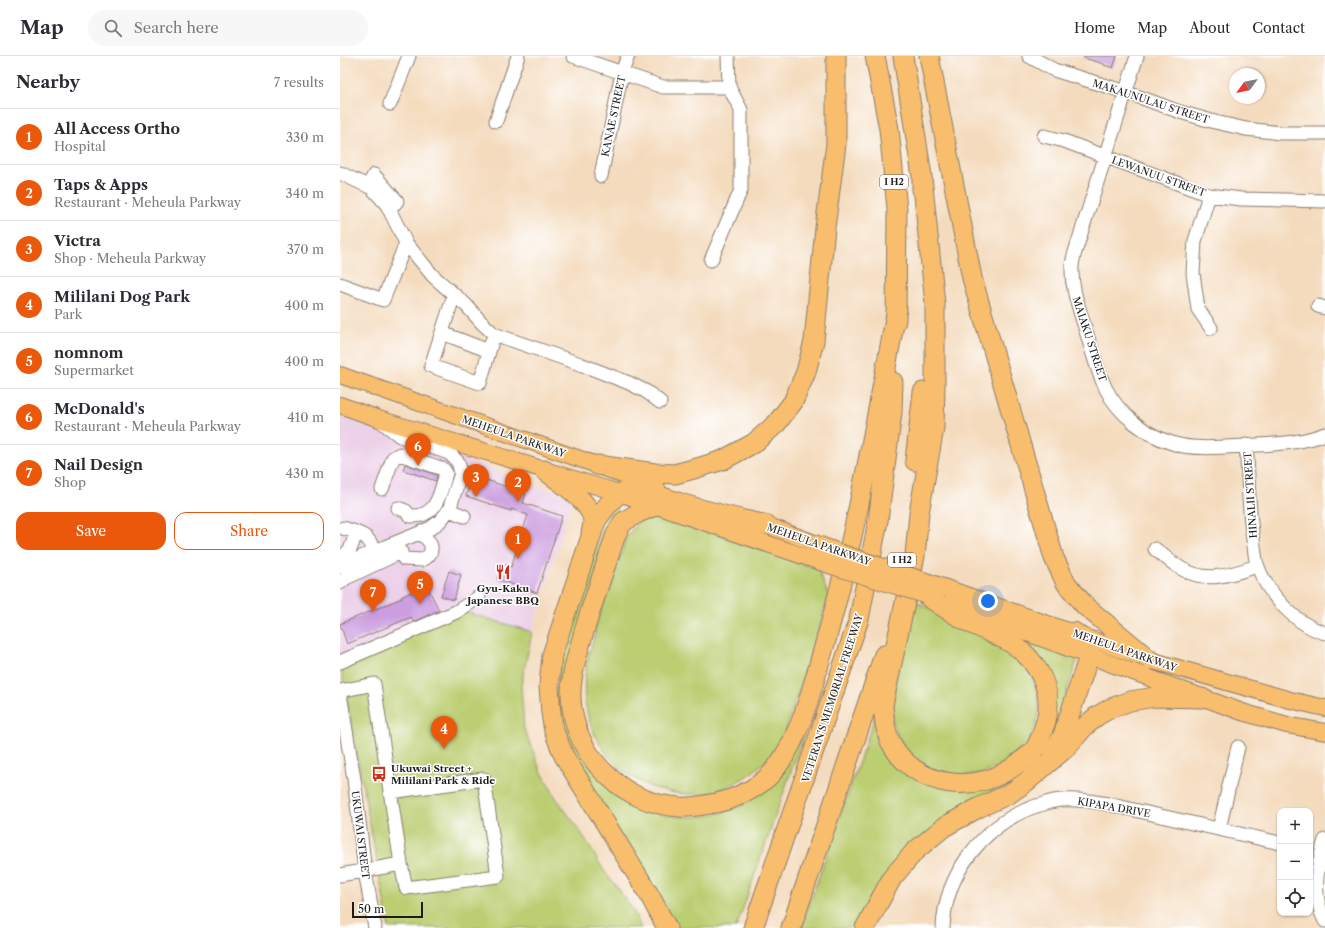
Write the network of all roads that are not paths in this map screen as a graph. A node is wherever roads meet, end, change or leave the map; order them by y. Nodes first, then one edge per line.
1 (409, 56) edge
2 (518, 56) edge
3 (573, 56) edge
4 (628, 56) edge
5 (728, 56) edge
6 (836, 56) edge
7 (875, 56) edge
8 (903, 56) edge
9 (929, 56) edge
10 (1029, 56) edge
11 (1137, 56) edge
12 (622, 72) junction
13 (729, 87) junction
14 (1126, 92) junction
15 (390, 104) dead end
16 (496, 121) dead end
17 (1325, 133) edge
18 (1044, 136) dead end
19 (1106, 157) junction
20 (340, 173) edge
21 (600, 176) dead end
22 (922, 176) junction
23 (1209, 195) junction
24 (1325, 201) edge
25 (406, 244) junction
26 (712, 260) dead end
27 (340, 284) edge
28 (454, 295) junction
29 (897, 309) junction
30 (1211, 328) dead end
31 (442, 333) junction
32 (494, 334) junction
33 (490, 351) junction
34 (340, 375) edge
35 (660, 402) dead end
36 (340, 405) edge
37 (379, 420) junction
38 (1325, 434) edge
39 (1246, 446) junction
40 (597, 465) junction
41 (544, 470) junction
42 (382, 489) dead end
43 (620, 493) junction
44 (655, 506) junction
45 (402, 510) dead end
46 (449, 510) junction
47 (464, 516) dead end
48 (767, 526) junction
49 (343, 528) dead end
50 (356, 532) junction
51 (417, 534) junction
52 (591, 534) junction
53 (1155, 549) dead end
54 (401, 551) junction
55 (377, 557) junction
56 (340, 558) edge
57 (1257, 566) junction
58 (340, 567) edge
59 (340, 583) edge
60 (927, 588) junction
61 (479, 597) dead end
62 (1074, 632) junction
63 (1325, 633) edge
64 (1089, 656) junction
65 (1150, 660) junction
66 (340, 662) edge
67 (340, 691) edge
68 (340, 694) edge
69 (1202, 698) junction
70 (1325, 708) edge
71 (1325, 732) edge
72 (1238, 747) dead end
73 (1039, 771) junction
74 (390, 792) junction
75 (1219, 829) junction
76 (1325, 840) edge
77 (1277, 842) edge
78 (1319, 852) edge
79 (401, 864) junction
80 (365, 871) junction
81 (340, 875) edge
82 (1325, 921) edge
83 (375, 928) edge
84 (667, 928) edge
85 (753, 928) edge
86 (791, 928) edge
87 (865, 928) edge
88 (943, 928) edge

1 - 15 street
2 - 16 street
3 - 12 street
4 - 12 street, KANAE STREET
5 - 13 street
6 - 40 highway
7 - 29 highway, VETERAN'S MEMORIAL FREEWAY / I H2
8 - 22 highway, I H2
9 - 65 highway
10 - 14 street, MAKAUNULAU STREET
11 - 14 street, MAIAKU STREET
12 - 13 street
12 - 21 street, KANAE STREET
13 - 26 street
14 - 17 street, MAKAUNULAU STREET
14 - 19 street, MAIAKU STREET
18 - 19 street, LEWANUU STREET
19 - 23 street, LEWANUU STREET
19 - 39 street, MAIAKU STREET
20 - 25 street
22 - 60 highway
22 - 86 highway, I H2
23 - 24 street, LEWANUU STREET
23 - 30 street
25 - 27 street
25 - 28 street
28 - 31 street
28 - 32 street
29 - 44 highway
29 - 85 highway, VETERAN'S MEMORIAL FREEWAY / I H2
31 - 33 street
31 - 33 street
32 - 33 street
32 - 35 street
34 - 40 main road, MEHEULA PARKWAY
36 - 37 main road, MEHEULA PARKWAY
37 - 41 main road, MEHEULA PARKWAY
37 - 46 street
38 - 39 street, MAIAKU STREET
39 - 57 street, HINALII STREET
40 - 48 main road, MEHEULA PARKWAY
41 - 43 main road, MEHEULA PARKWAY
41 - 52 highway
42 - 45 street
43 - 44 main road, MEHEULA PARKWAY
43 - 48 highway
43 - 52 highway
44 - 60 main road, MEHEULA PARKWAY, bridge
46 - 47 street
46 - 51 street
48 - 60 main road, MEHEULA PARKWAY, bridge
49 - 50 street
50 - 55 street
50 - 56 street
51 - 54 street
51 - 54 street
52 - 84 highway
53 - 57 street
54 - 55 street
55 - 58 street
55 - 59 street
57 - 63 street, HINALII STREET
60 - 62 main road, MEHEULA PARKWAY
60 - 64 main road, MEHEULA PARKWAY
61 - 66 street
62 - 64 highway
62 - 65 main road, MEHEULA PARKWAY
64 - 69 main road, MEHEULA PARKWAY
64 - 73 highway
65 - 70 main road, MEHEULA PARKWAY
67 - 74 street
68 - 80 street, UKUWAI STREET
69 - 71 main road, MEHEULA PARKWAY
69 - 73 highway
72 - 75 street
73 - 87 highway
74 - 79 street
74 - 79 street
75 - 77 street, KIPAPA DRIVE
75 - 88 street, KIPAPA DRIVE
76 - 78 street
78 - 82 street
79 - 80 street
80 - 81 street
80 - 83 street, UKUWAI STREET

